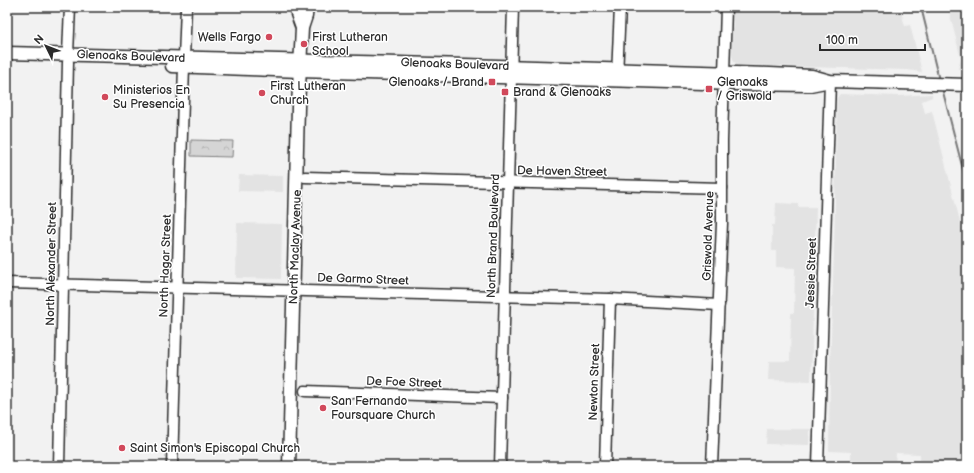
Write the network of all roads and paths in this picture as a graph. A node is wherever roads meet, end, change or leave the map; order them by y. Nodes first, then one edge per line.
1 (70, 7) edge
2 (186, 7) edge
3 (298, 7) edge
4 (306, 7) edge
5 (513, 7) edge
6 (620, 7) edge
7 (726, 7) edge
8 (302, 28) junction
9 (7, 53) edge
10 (68, 58) junction
11 (7, 60) edge
12 (184, 62) junction
13 (301, 65) junction
14 (511, 72) junction
15 (617, 75) junction
16 (724, 78) junction
17 (830, 81) junction
18 (967, 85) edge
19 (306, 178) dead end
20 (508, 183) junction
21 (722, 188) junction
22 (7, 283) edge
23 (64, 284) junction
24 (177, 287) junction
25 (294, 290) junction
26 (505, 296) junction
27 (610, 299) junction
28 (719, 305) junction
29 (305, 391) dead end
30 (502, 398) junction
31 (59, 466) edge
32 (172, 466) edge
33 (289, 466) edge
34 (500, 466) edge
35 (605, 466) edge
36 (712, 466) edge
37 (818, 466) edge

1 - 10 street, North Alexander Street
2 - 12 street, North Hagar Street
3 - 8 main road, North Maclay Avenue
4 - 8 main road, North Maclay Avenue
5 - 14 street, North Brand Boulevard
6 - 15 street
7 - 16 street, Griswold Avenue
8 - 13 main road, North Maclay Avenue
9 - 10 main road, Glenoaks Boulevard
10 - 11 main road, Glenoaks Boulevard
10 - 12 main road, Glenoaks Boulevard
10 - 23 street, North Alexander Street
12 - 13 main road, Glenoaks Boulevard
12 - 24 street, North Hagar Street
13 - 14 main road, Glenoaks Boulevard
13 - 25 main road, North Maclay Avenue
14 - 15 main road, Glenoaks Boulevard
14 - 20 street, North Brand Boulevard
15 - 16 main road, Glenoaks Boulevard
16 - 17 main road, Glenoaks Boulevard
16 - 21 street, Griswold Avenue
17 - 18 main road, Glenoaks Boulevard
17 - 37 street, Jessie Street
19 - 20 street, De Haven Street
20 - 21 street, De Haven Street
20 - 26 street, North Brand Boulevard
21 - 28 street, Griswold Avenue
22 - 23 street, De Garmo Street
23 - 24 street, De Garmo Street
23 - 31 street, North Alexander Street
24 - 25 street, De Garmo Street
24 - 32 street, North Hagar Street
25 - 26 street, De Garmo Street
25 - 33 main road, North Maclay Avenue
26 - 27 street, De Garmo Street
26 - 30 street, North Brand Boulevard
27 - 28 street, De Garmo Street
27 - 35 street, Newton Street
28 - 36 street, Griswold Avenue
29 - 30 street, De Foe Street
30 - 34 street, North Brand Boulevard

